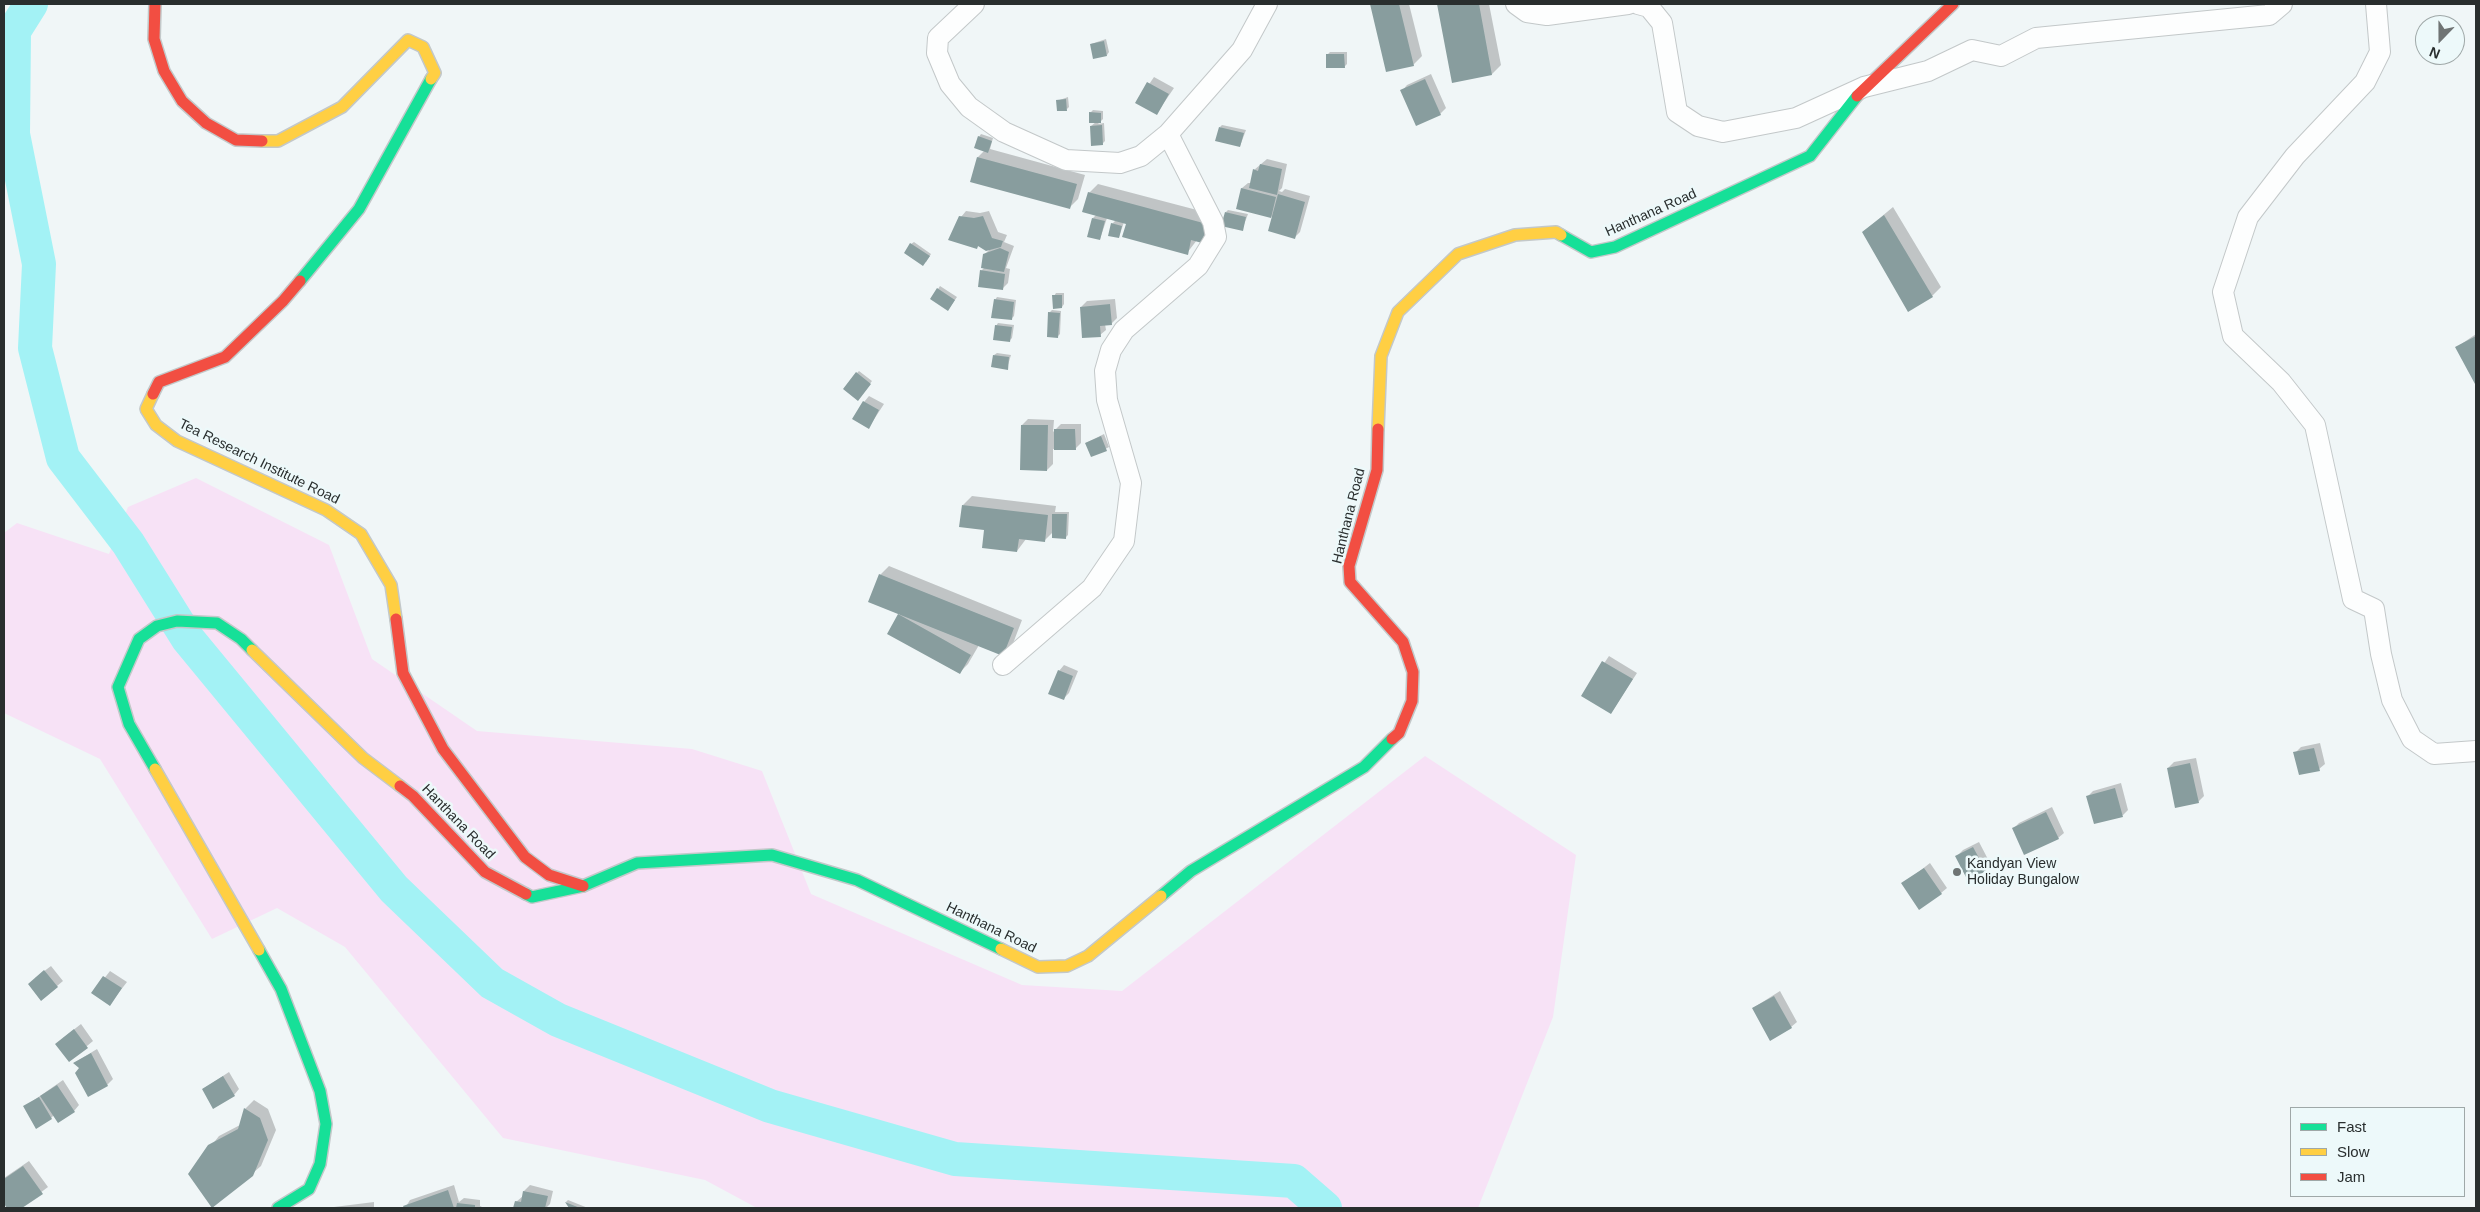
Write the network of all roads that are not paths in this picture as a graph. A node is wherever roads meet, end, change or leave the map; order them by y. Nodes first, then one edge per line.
1 (155, 4) edge
2 (974, 4) edge
3 (1267, 4) edge
4 (1516, 4) edge
5 (1628, 4) edge
6 (1638, 4) edge
7 (1953, 4) edge
8 (2282, 4) edge
9 (2376, 4) edge
10 (1864, 87) junction
11 (1168, 134) junction
12 (1003, 665) dead end
13 (2476, 750) edge
14 (583, 886) junction
15 (278, 1208) edge

1 - 14 street, Tea Research Institute Road
2 - 11 street
3 - 11 street
4 - 5 street
6 - 10 street
7 - 10 street, Hanthana Road
8 - 10 street
9 - 13 street
10 - 14 street, Hanthana Road
11 - 12 street
14 - 15 street, Hanthana Road

